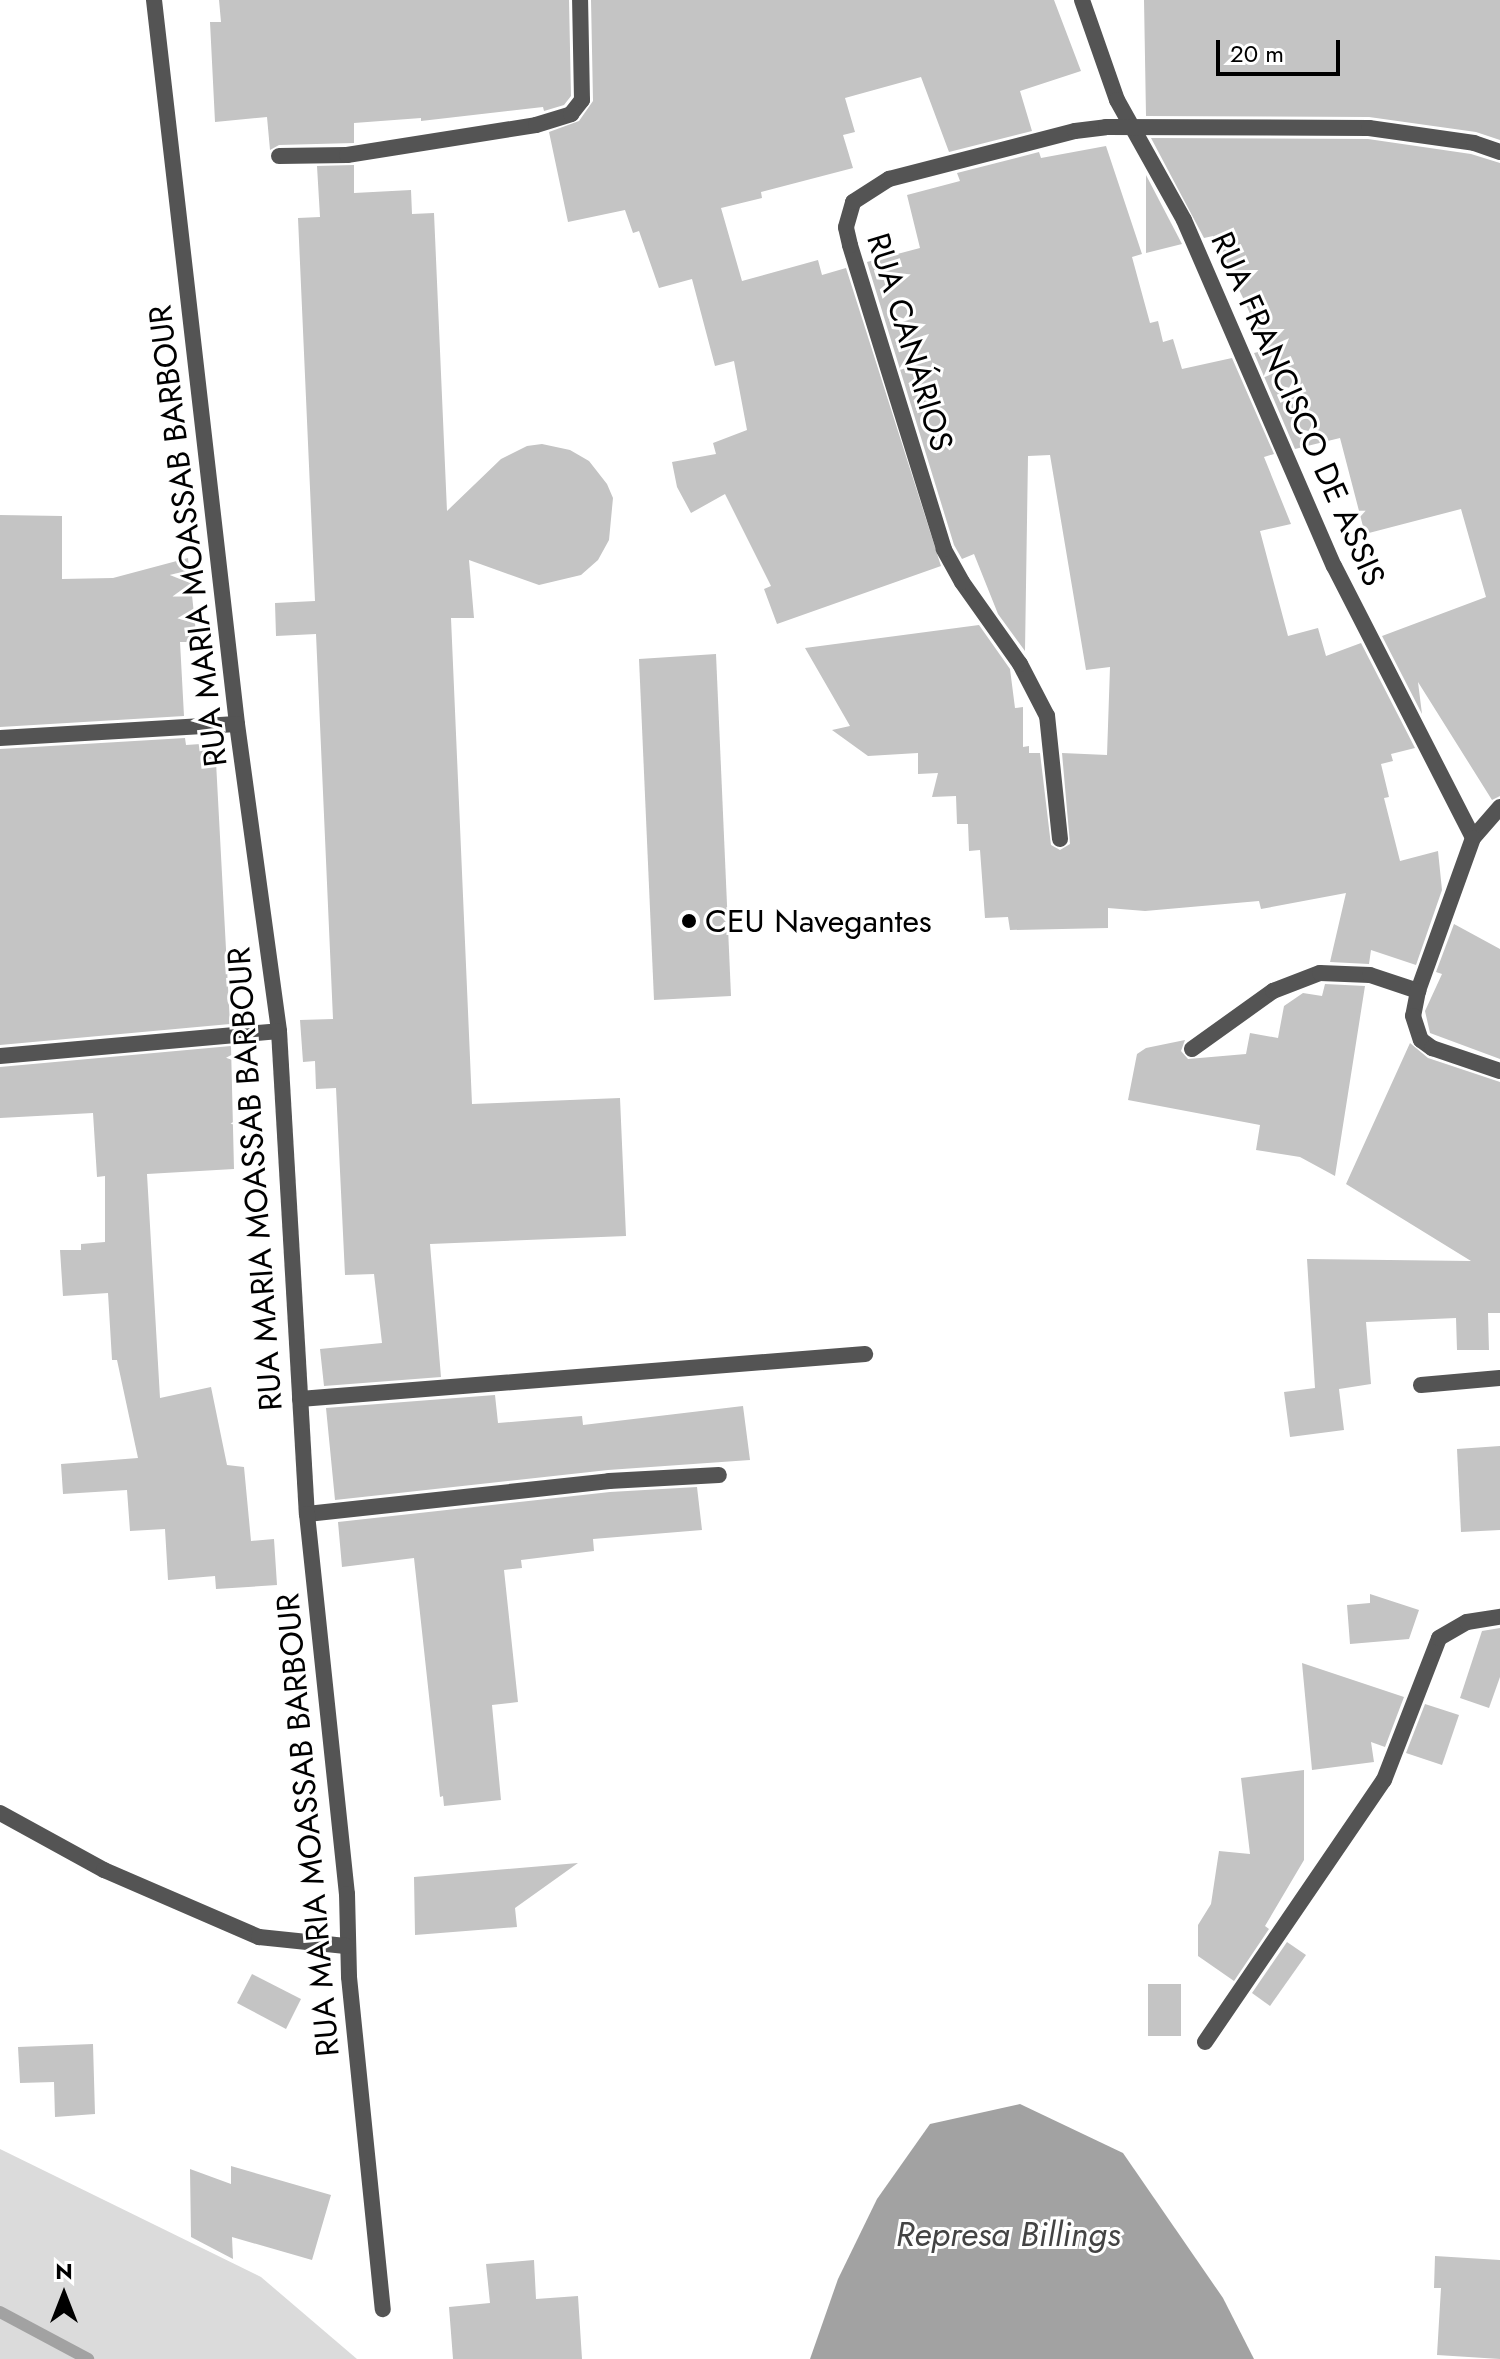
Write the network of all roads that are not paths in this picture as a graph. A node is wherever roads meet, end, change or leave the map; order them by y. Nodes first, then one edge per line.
1 (154, 0) edge
2 (580, 0) edge
3 (1082, 0) edge
4 (1131, 127) junction
5 (1500, 152) edge
6 (279, 156) dead end
7 (237, 724) junction
8 (0, 738) edge
9 (1500, 807) edge
10 (1473, 838) junction
11 (1060, 839) dead end
12 (1418, 991) junction
13 (279, 1031) junction
14 (1192, 1049) dead end
15 (0, 1056) edge
16 (1500, 1071) edge
17 (865, 1354) dead end
18 (1500, 1378) edge
19 (1421, 1385) dead end
20 (300, 1399) junction
21 (719, 1475) dead end
22 (307, 1514) junction
23 (1500, 1617) edge
24 (0, 1813) edge
25 (346, 1946) junction
26 (1205, 2042) dead end
27 (383, 2309) dead end

1 - 7 street, RUA MARIA MOASSAB BARBOUR
2 - 6 street
3 - 4 street, RUA FRANCISCO DE ASSIS
4 - 5 street, RUA CANÁRIOS
4 - 10 street, RUA FRANCISCO DE ASSIS
4 - 11 street, RUA CANÁRIOS
7 - 8 street
7 - 13 street, RUA MARIA MOASSAB BARBOUR
9 - 10 street
10 - 12 street
12 - 14 street
12 - 16 street
13 - 15 street
13 - 20 street, RUA MARIA MOASSAB BARBOUR
17 - 20 street
18 - 19 street
20 - 22 street, RUA MARIA MOASSAB BARBOUR
21 - 22 street
22 - 25 street, RUA MARIA MOASSAB BARBOUR
23 - 26 street
24 - 25 street
25 - 27 street, RUA MARIA MOASSAB BARBOUR

